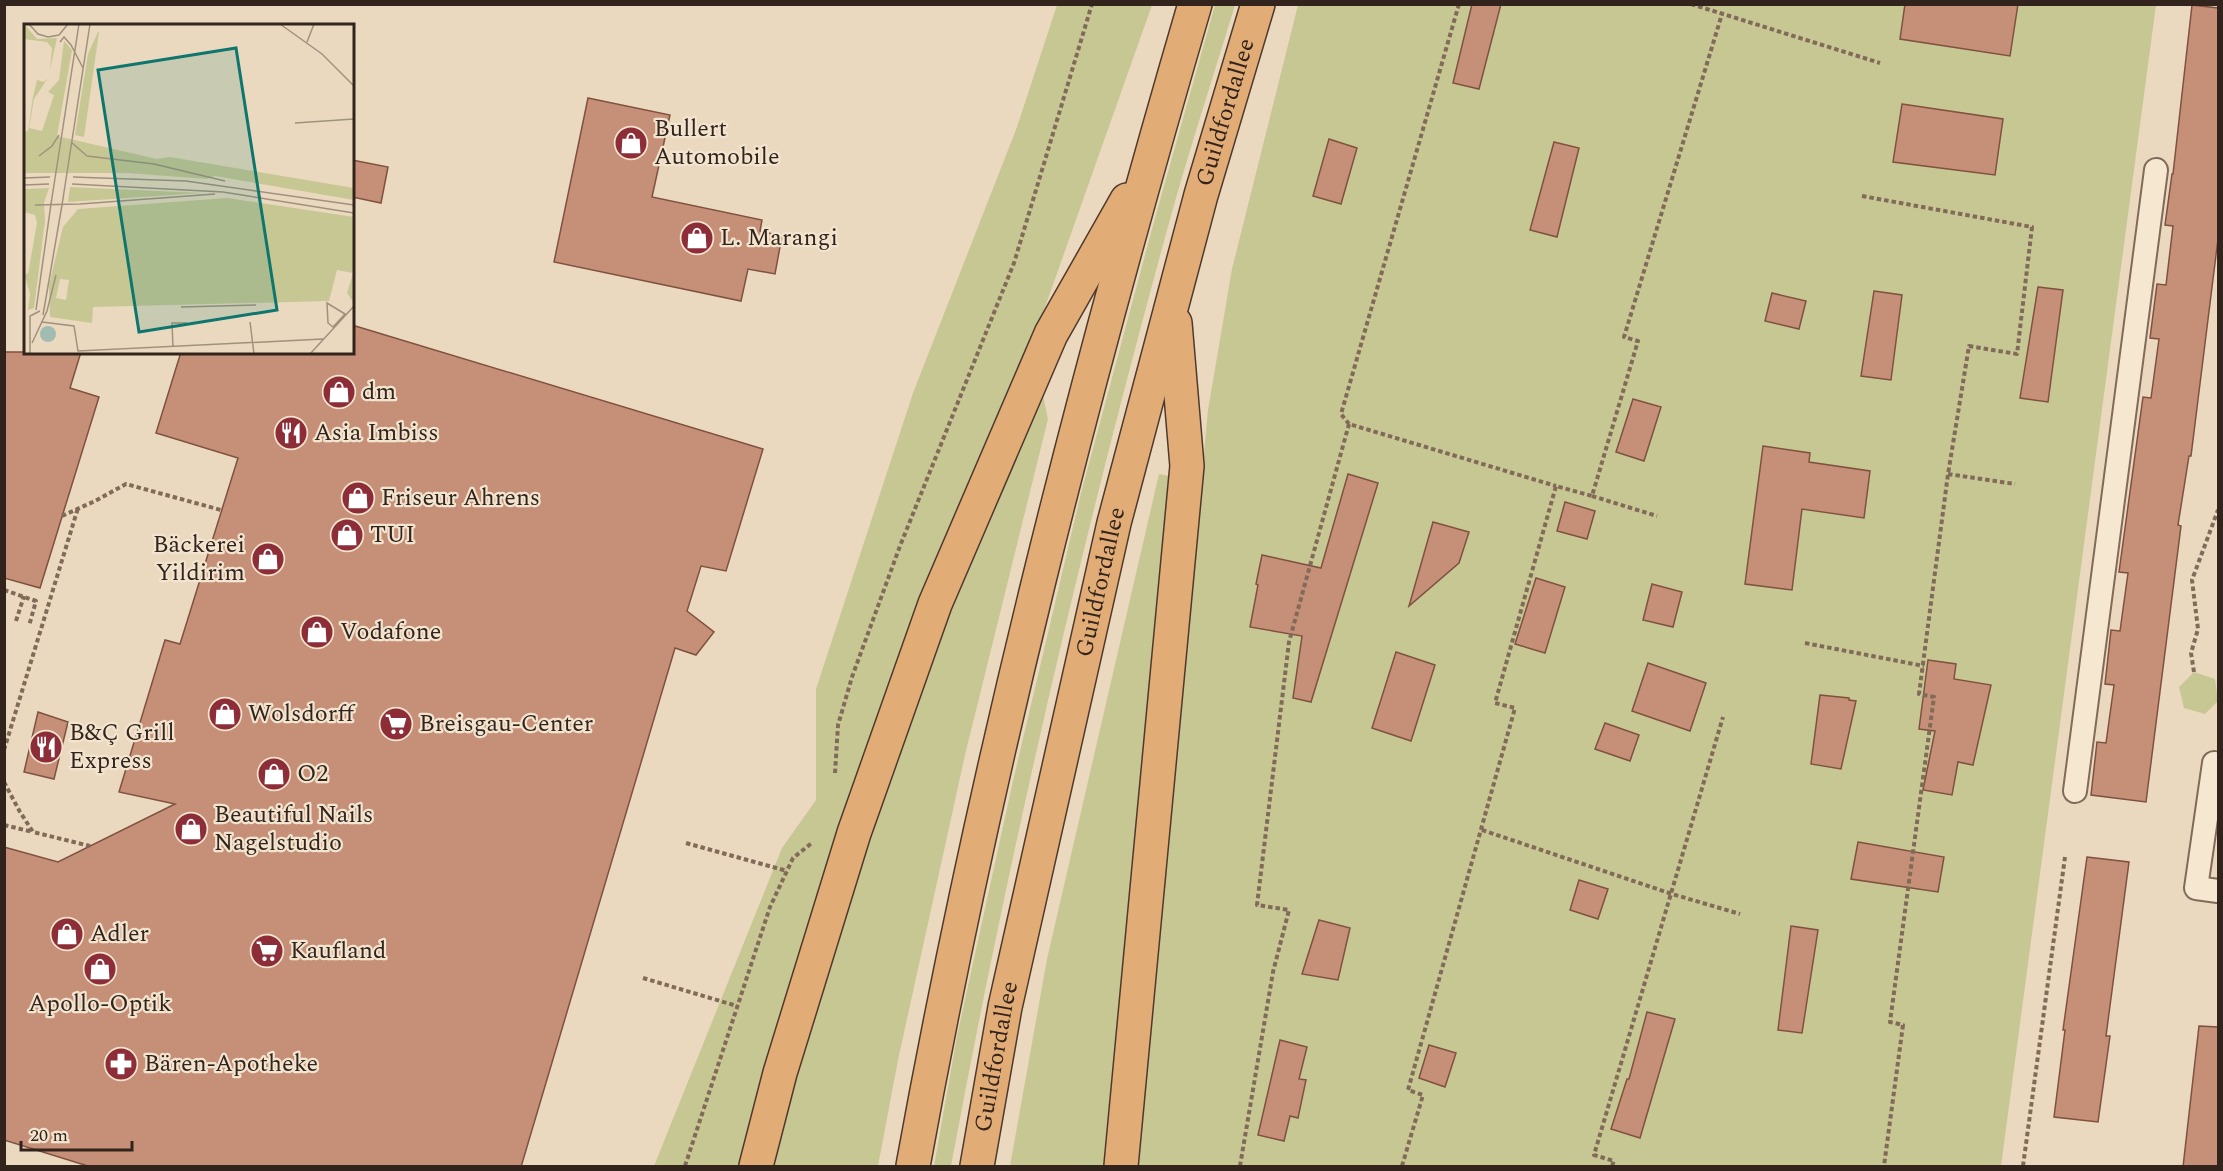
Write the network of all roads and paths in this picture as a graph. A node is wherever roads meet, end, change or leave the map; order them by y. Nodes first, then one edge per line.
1 (1092, 4) edge
2 (1195, 4) edge
3 (1258, 4) edge
4 (1460, 4) edge
5 (1691, 4) edge
6 (1722, 14) junction
7 (1880, 63) dead end
8 (1150, 159) junction
9 (2156, 170) dead end
10 (1862, 196) dead end
11 (1173, 297) junction
12 (1349, 424) junction
13 (1948, 474) junction
14 (2015, 484) dead end
15 (1556, 486) junction
16 (1592, 496) junction
17 (78, 508) junction
18 (221, 510) dead end
19 (2218, 510) edge
20 (62, 516) dead end
21 (1657, 516) dead end
22 (4, 590) edge
23 (33, 591) dead end
24 (24, 596) junction
25 (31, 599) junction
26 (16, 621) dead end
27 (29, 626) dead end
28 (1805, 643) dead end
29 (1924, 666) junction
30 (2194, 672) dead end
31 (1723, 717) dead end
32 (4, 750) edge
33 (2214, 763) dead end
34 (835, 779) dead end
35 (4, 782) edge
36 (2075, 791) dead end
37 (4, 825) edge
38 (1482, 830) junction
39 (33, 832) junction
40 (817, 838) dead end
41 (686, 843) dead end
42 (90, 846) dead end
43 (2065, 857) dead end
44 (787, 871) junction
45 (2218, 891) edge
46 (1672, 894) junction
47 (1740, 914) dead end
48 (643, 978) dead end
49 (737, 1006) junction
50 (685, 1167) edge
51 (756, 1167) edge
52 (914, 1167) edge
53 (977, 1167) edge
54 (1121, 1167) edge
55 (1240, 1167) edge
56 (1402, 1167) edge
57 (1612, 1167) edge
58 (1884, 1167) edge
59 (2024, 1167) edge

1 - 34 path
2 - 8 highway
3 - 11 highway, Guildfordallee
4 - 12 path
5 - 6 path
6 - 7 path
6 - 16 path
8 - 51 highway
8 - 52 highway
9 - 36 lane
10 - 13 path
11 - 53 highway, Guildfordallee
11 - 54 highway
12 - 15 path
12 - 55 path
13 - 14 path
13 - 29 path
15 - 16 path
15 - 38 path
16 - 21 path
17 - 18 path
17 - 20 path
17 - 32 path
19 - 30 path
22 - 24 path
23 - 25 path
24 - 25 path
24 - 26 path
25 - 27 path
28 - 29 path
29 - 58 path
31 - 46 path
33 - 45 lane
35 - 39 path
37 - 39 path
38 - 46 path
38 - 56 path
39 - 42 path
40 - 44 path
41 - 44 path
43 - 59 path
44 - 49 path
46 - 47 path
46 - 57 path
48 - 49 path
49 - 50 path

